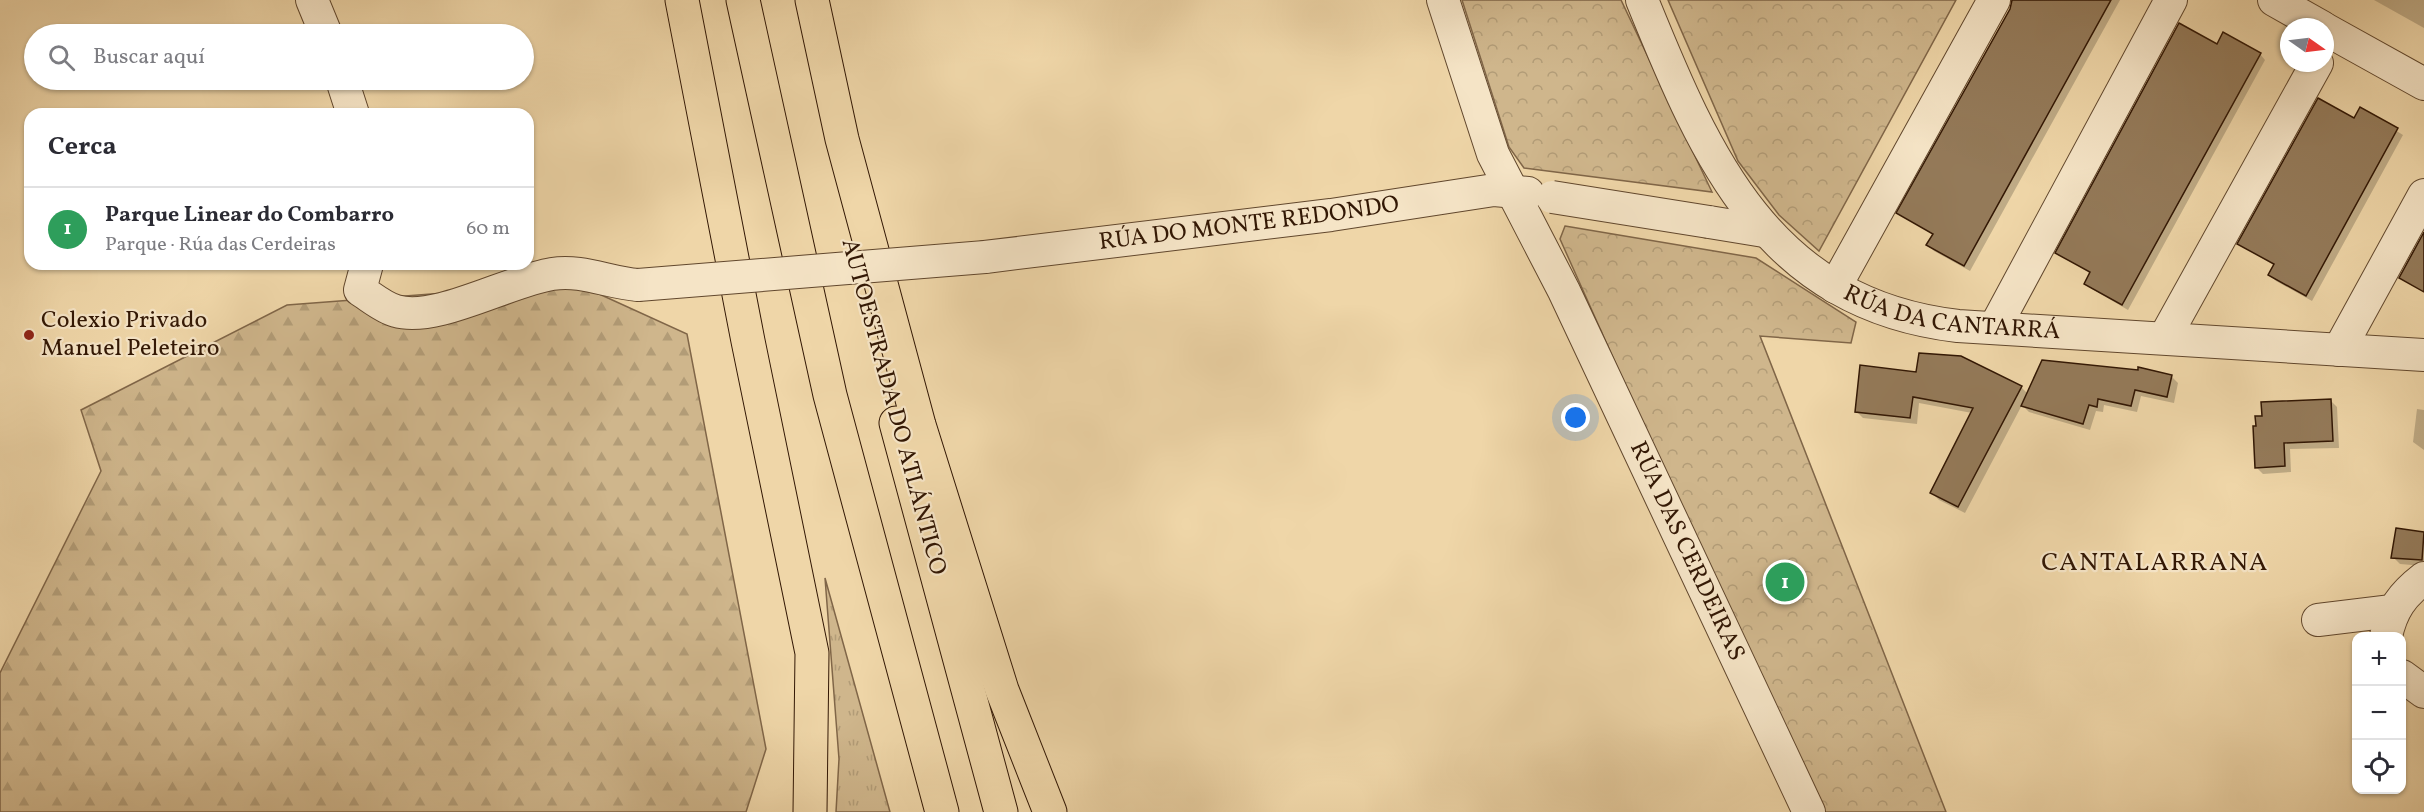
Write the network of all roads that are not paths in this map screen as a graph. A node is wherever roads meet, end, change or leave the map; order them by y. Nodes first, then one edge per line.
1 (312, 0) edge
2 (682, 0) edge
3 (743, 0) edge
4 (790, 0) edge
5 (812, 0) edge
6 (1443, 0) edge
7 (1642, 0) edge
8 (1994, 0) edge
9 (2172, 0) edge
10 (2274, 0) edge
11 (2302, 18) edge
12 (322, 24) edge
13 (2334, 38) edge
14 (2312, 72) edge
15 (2424, 84) edge
16 (345, 90) edge
17 (351, 108) edge
18 (1510, 189) junction
19 (2424, 195) edge
20 (1764, 231) junction
21 (366, 270) edge
22 (1835, 287) junction
23 (1995, 327) junction
24 (2165, 337) junction
25 (2339, 350) junction
26 (2424, 355) edge
27 (2424, 578) edge
28 (2318, 621) dead end
29 (2389, 624) edge
30 (2406, 679) edge
31 (2424, 692) edge
32 (810, 812) edge
33 (942, 812) edge
34 (1001, 812) edge
35 (1050, 812) edge
36 (1809, 812) edge

1 - 12 street
2 - 32 highway
3 - 33 highway
4 - 34 highway, AUTOESTRADA DO ATLÁNTICO
5 - 35 highway
6 - 18 street
7 - 20 street, RÚA DA CANTARRÁ
8 - 22 street
9 - 23 street
10 - 11 street
13 - 15 street
14 - 24 street
16 - 17 street
18 - 20 street, RÚA DO MONTE REDONDO, bridge
18 - 21 street, RÚA DO MONTE REDONDO, bridge
18 - 36 street, RÚA DAS CERDEIRAS
19 - 25 street
20 - 22 street, RÚA DA CANTARRÁ
22 - 23 street, RÚA DA CANTARRÁ
23 - 24 street, RÚA DA CANTARRÁ
24 - 25 street, RÚA DA CANTARRÁ
25 - 26 street, RÚA DA CANTARRÁ
27 - 29 street
28 - 29 street
30 - 31 street

